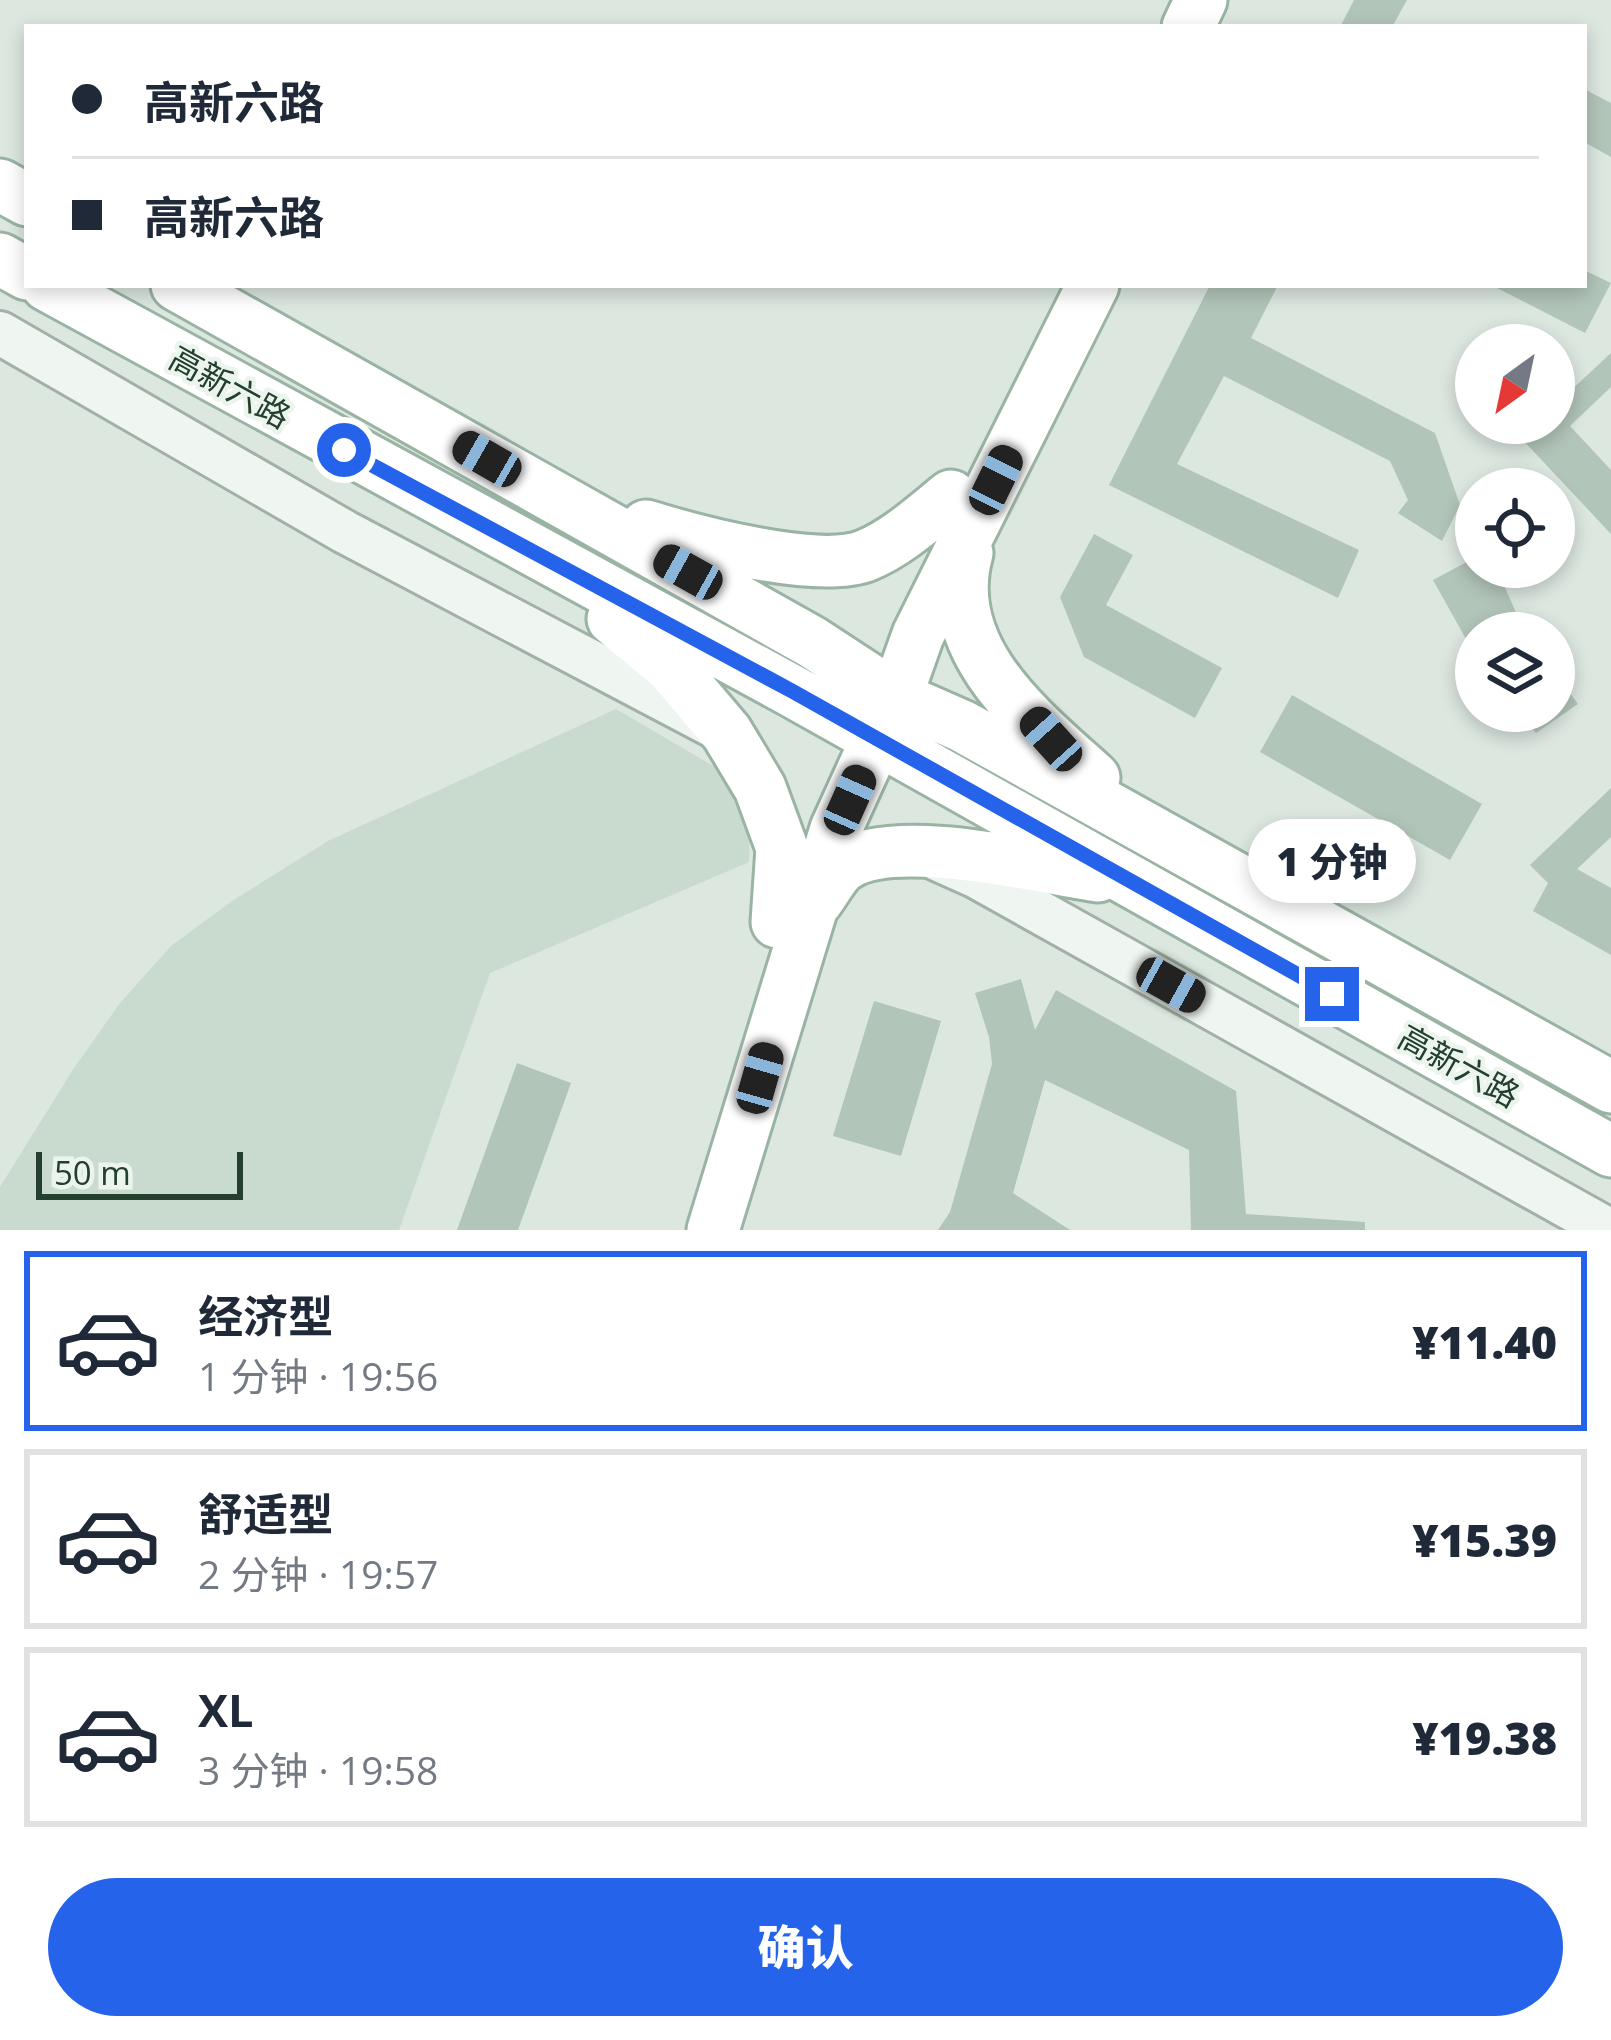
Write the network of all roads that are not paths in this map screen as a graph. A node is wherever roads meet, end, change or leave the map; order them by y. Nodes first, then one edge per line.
1 (52, 288) edge
2 (182, 288) edge
3 (1058, 288) edge
4 (1091, 288) edge
5 (0, 333) edge
6 (564, 502) junction
7 (964, 507) junction
8 (530, 550) junction
9 (868, 707) junction
10 (727, 733) junction
11 (1156, 835) junction
12 (920, 852) junction
13 (1132, 881) junction
14 (793, 917) junction
15 (1611, 1087) edge
16 (1611, 1151) edge
17 (684, 1230) edge
18 (713, 1230) edge
19 (1609, 1230) edge

1 - 8 main road, 高新六路
2 - 6 main road, 高新六路
3 - 7 main road
4 - 7 main road
5 - 10 street
6 - 7 main road
6 - 9 main road, 高新六路
7 - 9 main road
7 - 11 main road
8 - 9 main road, 高新六路
8 - 10 main road
9 - 11 main road, 高新六路
9 - 13 main road, 高新六路
9 - 14 main road
10 - 14 main road
11 - 15 main road, 高新六路
12 - 13 main road
12 - 14 main road
12 - 19 street
13 - 16 main road, 高新六路
14 - 17 main road
14 - 18 main road

